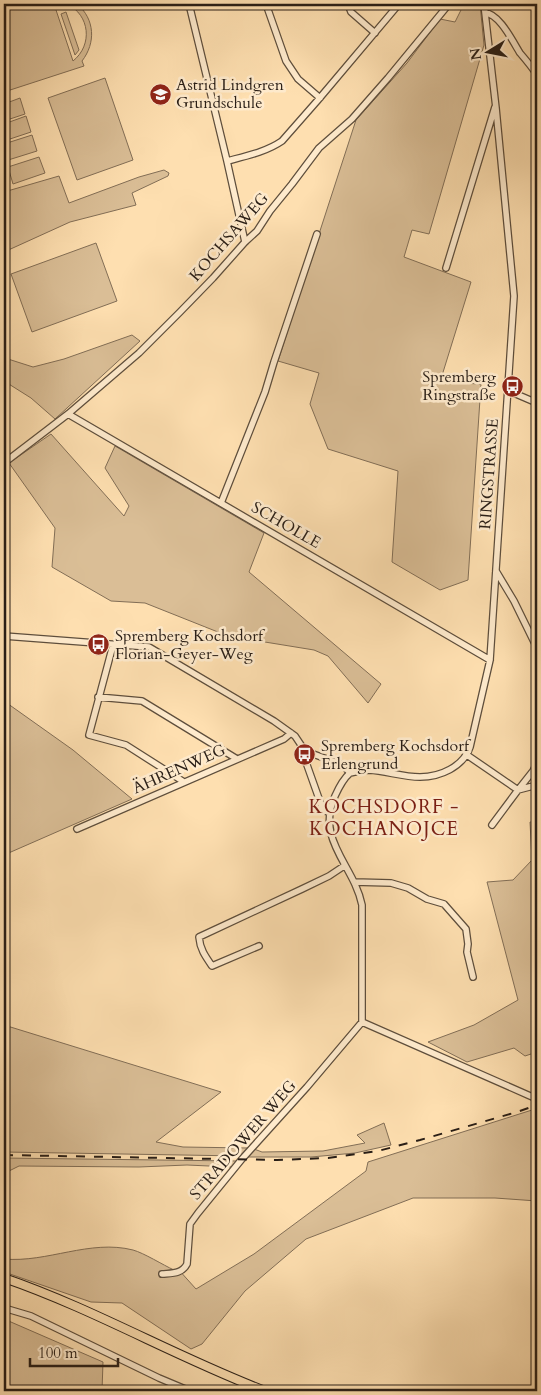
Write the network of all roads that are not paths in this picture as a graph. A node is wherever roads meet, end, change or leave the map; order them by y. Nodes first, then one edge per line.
1 (189, 4) edge
2 (266, 4) edge
3 (348, 4) edge
4 (399, 4) edge
5 (449, 4) edge
6 (484, 4) edge
7 (485, 13) junction
8 (375, 33) junction
9 (537, 75) edge
10 (320, 98) junction
11 (496, 105) junction
12 (227, 161) junction
13 (317, 234) dead end
14 (245, 242) junction
15 (446, 268) dead end
16 (508, 391) junction
17 (537, 403) edge
18 (68, 414) junction
19 (4, 462) edge
20 (222, 503) junction
21 (496, 571) junction
22 (4, 636) edge
23 (113, 645) junction
24 (537, 648) edge
25 (490, 660) junction
26 (98, 697) junction
27 (291, 733) junction
28 (467, 755) junction
29 (237, 759) junction
30 (537, 763) edge
31 (307, 765) dead end
32 (350, 773) junction
33 (184, 782) junction
34 (537, 784) edge
35 (518, 790) junction
36 (330, 812) junction
37 (492, 825) dead end
38 (77, 829) dead end
39 (344, 866) junction
40 (354, 882) junction
41 (259, 946) dead end
42 (473, 976) dead end
43 (362, 1022) junction
44 (536, 1096) edge
45 (162, 1274) dead end
46 (4, 1278) edge
47 (4, 1308) edge
48 (190, 1391) edge
49 (265, 1391) edge

1 - 12 street
2 - 10 street
3 - 8 street
4 - 8 street
5 - 14 street, KOCHSAWEG
6 - 7 street, RINGSTRASSE
7 - 9 street
7 - 11 street, RINGSTRASSE
8 - 10 street
10 - 12 street
11 - 15 street
11 - 16 street, RINGSTRASSE
12 - 14 street
13 - 20 street
14 - 18 street, KOCHSAWEG
16 - 17 street
16 - 21 street, RINGSTRASSE
18 - 19 street, KOCHSAWEG
18 - 20 street, SCHOLLE
20 - 25 street, SCHOLLE
21 - 24 street
21 - 25 street, RINGSTRASSE
22 - 23 street
23 - 26 street
23 - 27 street
25 - 28 street, RINGSTRASSE
26 - 29 street
26 - 33 street
27 - 29 street, ÄHRENWEG
27 - 32 street
28 - 32 street
28 - 35 street
29 - 33 street, ÄHRENWEG
30 - 35 street
31 - 36 street
32 - 36 street
33 - 38 street, ÄHRENWEG
34 - 35 street
35 - 37 street
36 - 39 street
39 - 40 street
39 - 41 street
40 - 42 street
40 - 43 street
43 - 44 street
43 - 45 street, STRADOWER WEG
46 - 49 main road
47 - 48 street

